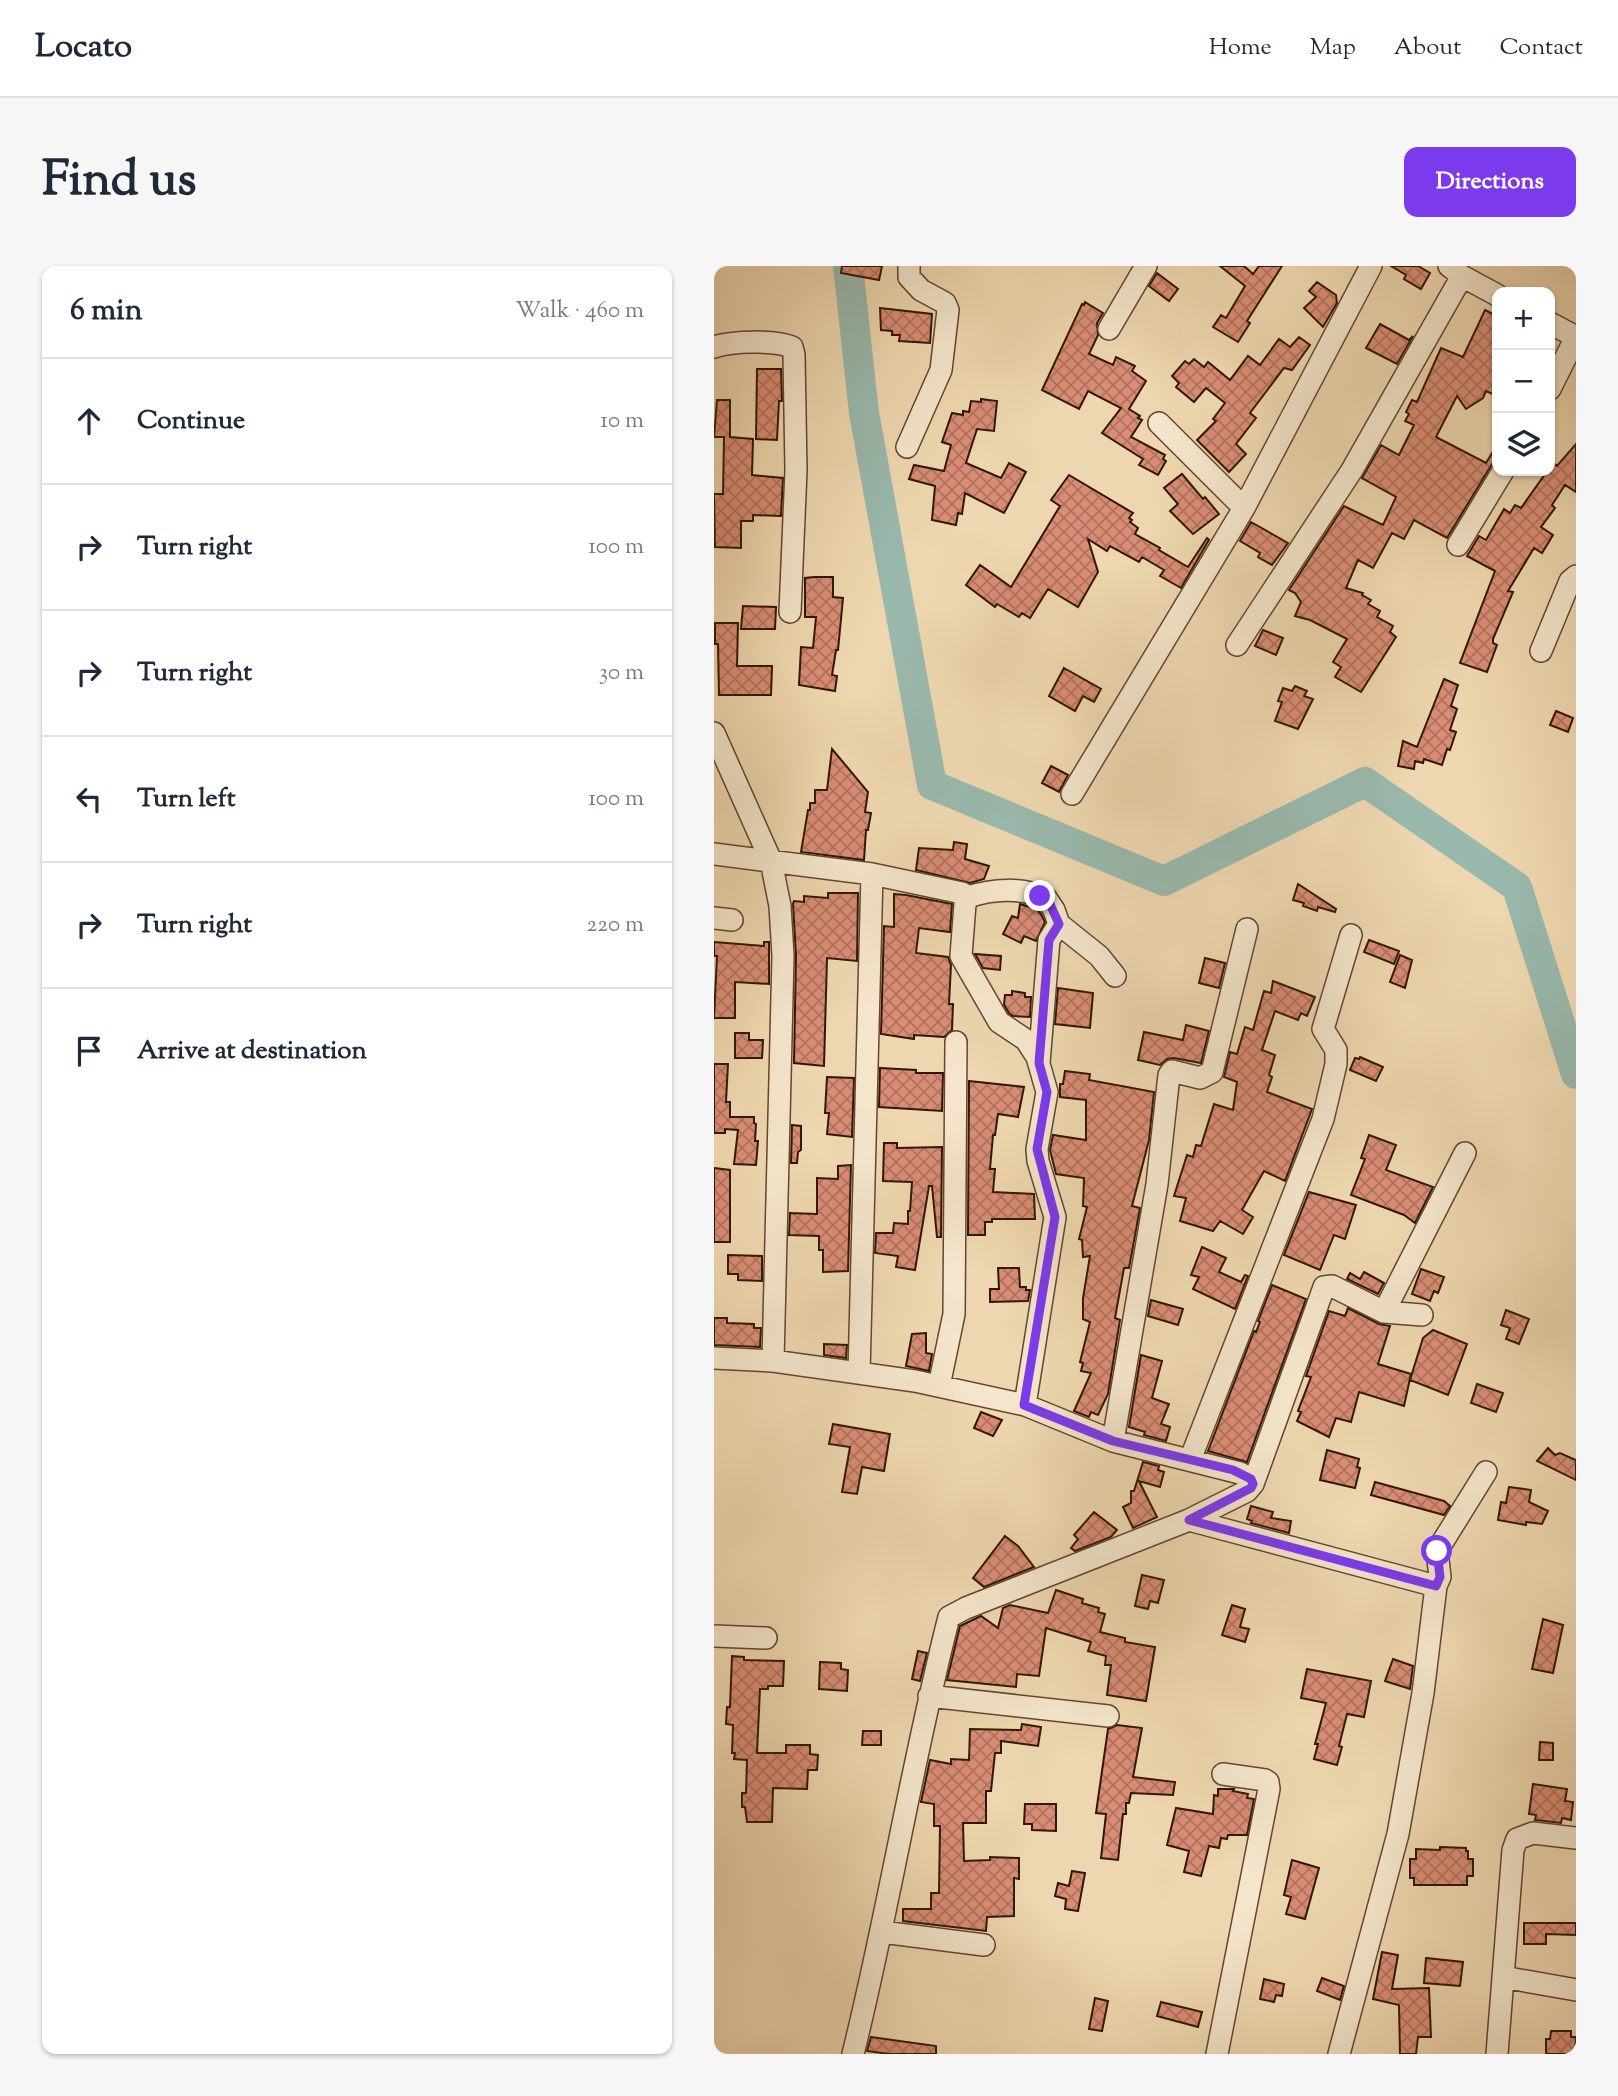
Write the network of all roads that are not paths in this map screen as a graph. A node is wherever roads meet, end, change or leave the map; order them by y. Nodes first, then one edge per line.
1 (909, 266) edge
2 (1146, 266) edge
3 (1371, 266) edge
4 (1456, 271) edge
5 (1492, 292) edge
6 (1555, 326) edge
7 (1109, 329) dead end
8 (1576, 337) edge
9 (714, 348) edge
10 (1555, 378) edge
11 (1159, 423) dead end
12 (908, 447) dead end
13 (1500, 476) edge
14 (1244, 508) junction
15 (1458, 545) dead end
16 (1576, 576) edge
17 (790, 612) dead end
18 (1237, 645) dead end
19 (1541, 651) dead end
20 (714, 733) edge
21 (1072, 794) dead end
22 (714, 855) edge
23 (771, 861) junction
24 (872, 874) junction
25 (968, 897) junction
26 (1059, 924) junction
27 (1247, 929) dead end
28 (1351, 934) dead end
29 (1115, 976) dead end
30 (956, 1042) dead end
31 (1039, 1063) junction
32 (1465, 1153) dead end
33 (1384, 1312) junction
34 (1422, 1315) dead end
35 (714, 1358) edge
36 (773, 1361) junction
37 (859, 1373) junction
38 (939, 1386) junction
39 (1024, 1405) junction
40 (1113, 1441) junction
41 (1189, 1460) junction
42 (1486, 1472) dead end
43 (1253, 1484) junction
44 (1189, 1520) junction
45 (1436, 1586) junction
46 (714, 1636) edge
47 (766, 1638) dead end
48 (929, 1696) junction
49 (1108, 1716) dead end
50 (1223, 1774) dead end
51 (1576, 1838) edge
52 (881, 1932) junction
53 (984, 1945) dead end
54 (1503, 1977) junction
55 (1576, 1990) edge
56 (853, 2054) edge
57 (1217, 2054) edge
58 (1339, 2054) edge
59 (1497, 2054) edge

1 - 12 street
2 - 7 street
3 - 14 street
4 - 5 street
4 - 18 street
6 - 8 street
8 - 10 street
9 - 17 street
11 - 14 street
13 - 15 street
14 - 21 street
16 - 19 street
20 - 23 street
22 - 23 street
23 - 24 street
23 - 36 street
24 - 25 street
24 - 37 street
25 - 26 street
25 - 31 street
26 - 29 street
26 - 31 street
27 - 40 street
28 - 41 street
30 - 38 street
31 - 39 street
32 - 33 street
33 - 34 street
33 - 43 street
35 - 36 street
36 - 37 street
37 - 38 street
38 - 39 street
39 - 40 street
40 - 41 street
41 - 43 street
42 - 45 street
43 - 44 street
44 - 45 street
44 - 48 street
45 - 58 street
46 - 47 street
48 - 49 street
48 - 52 street
50 - 57 street
51 - 54 street
52 - 53 street
52 - 56 street
54 - 55 street
54 - 59 street

